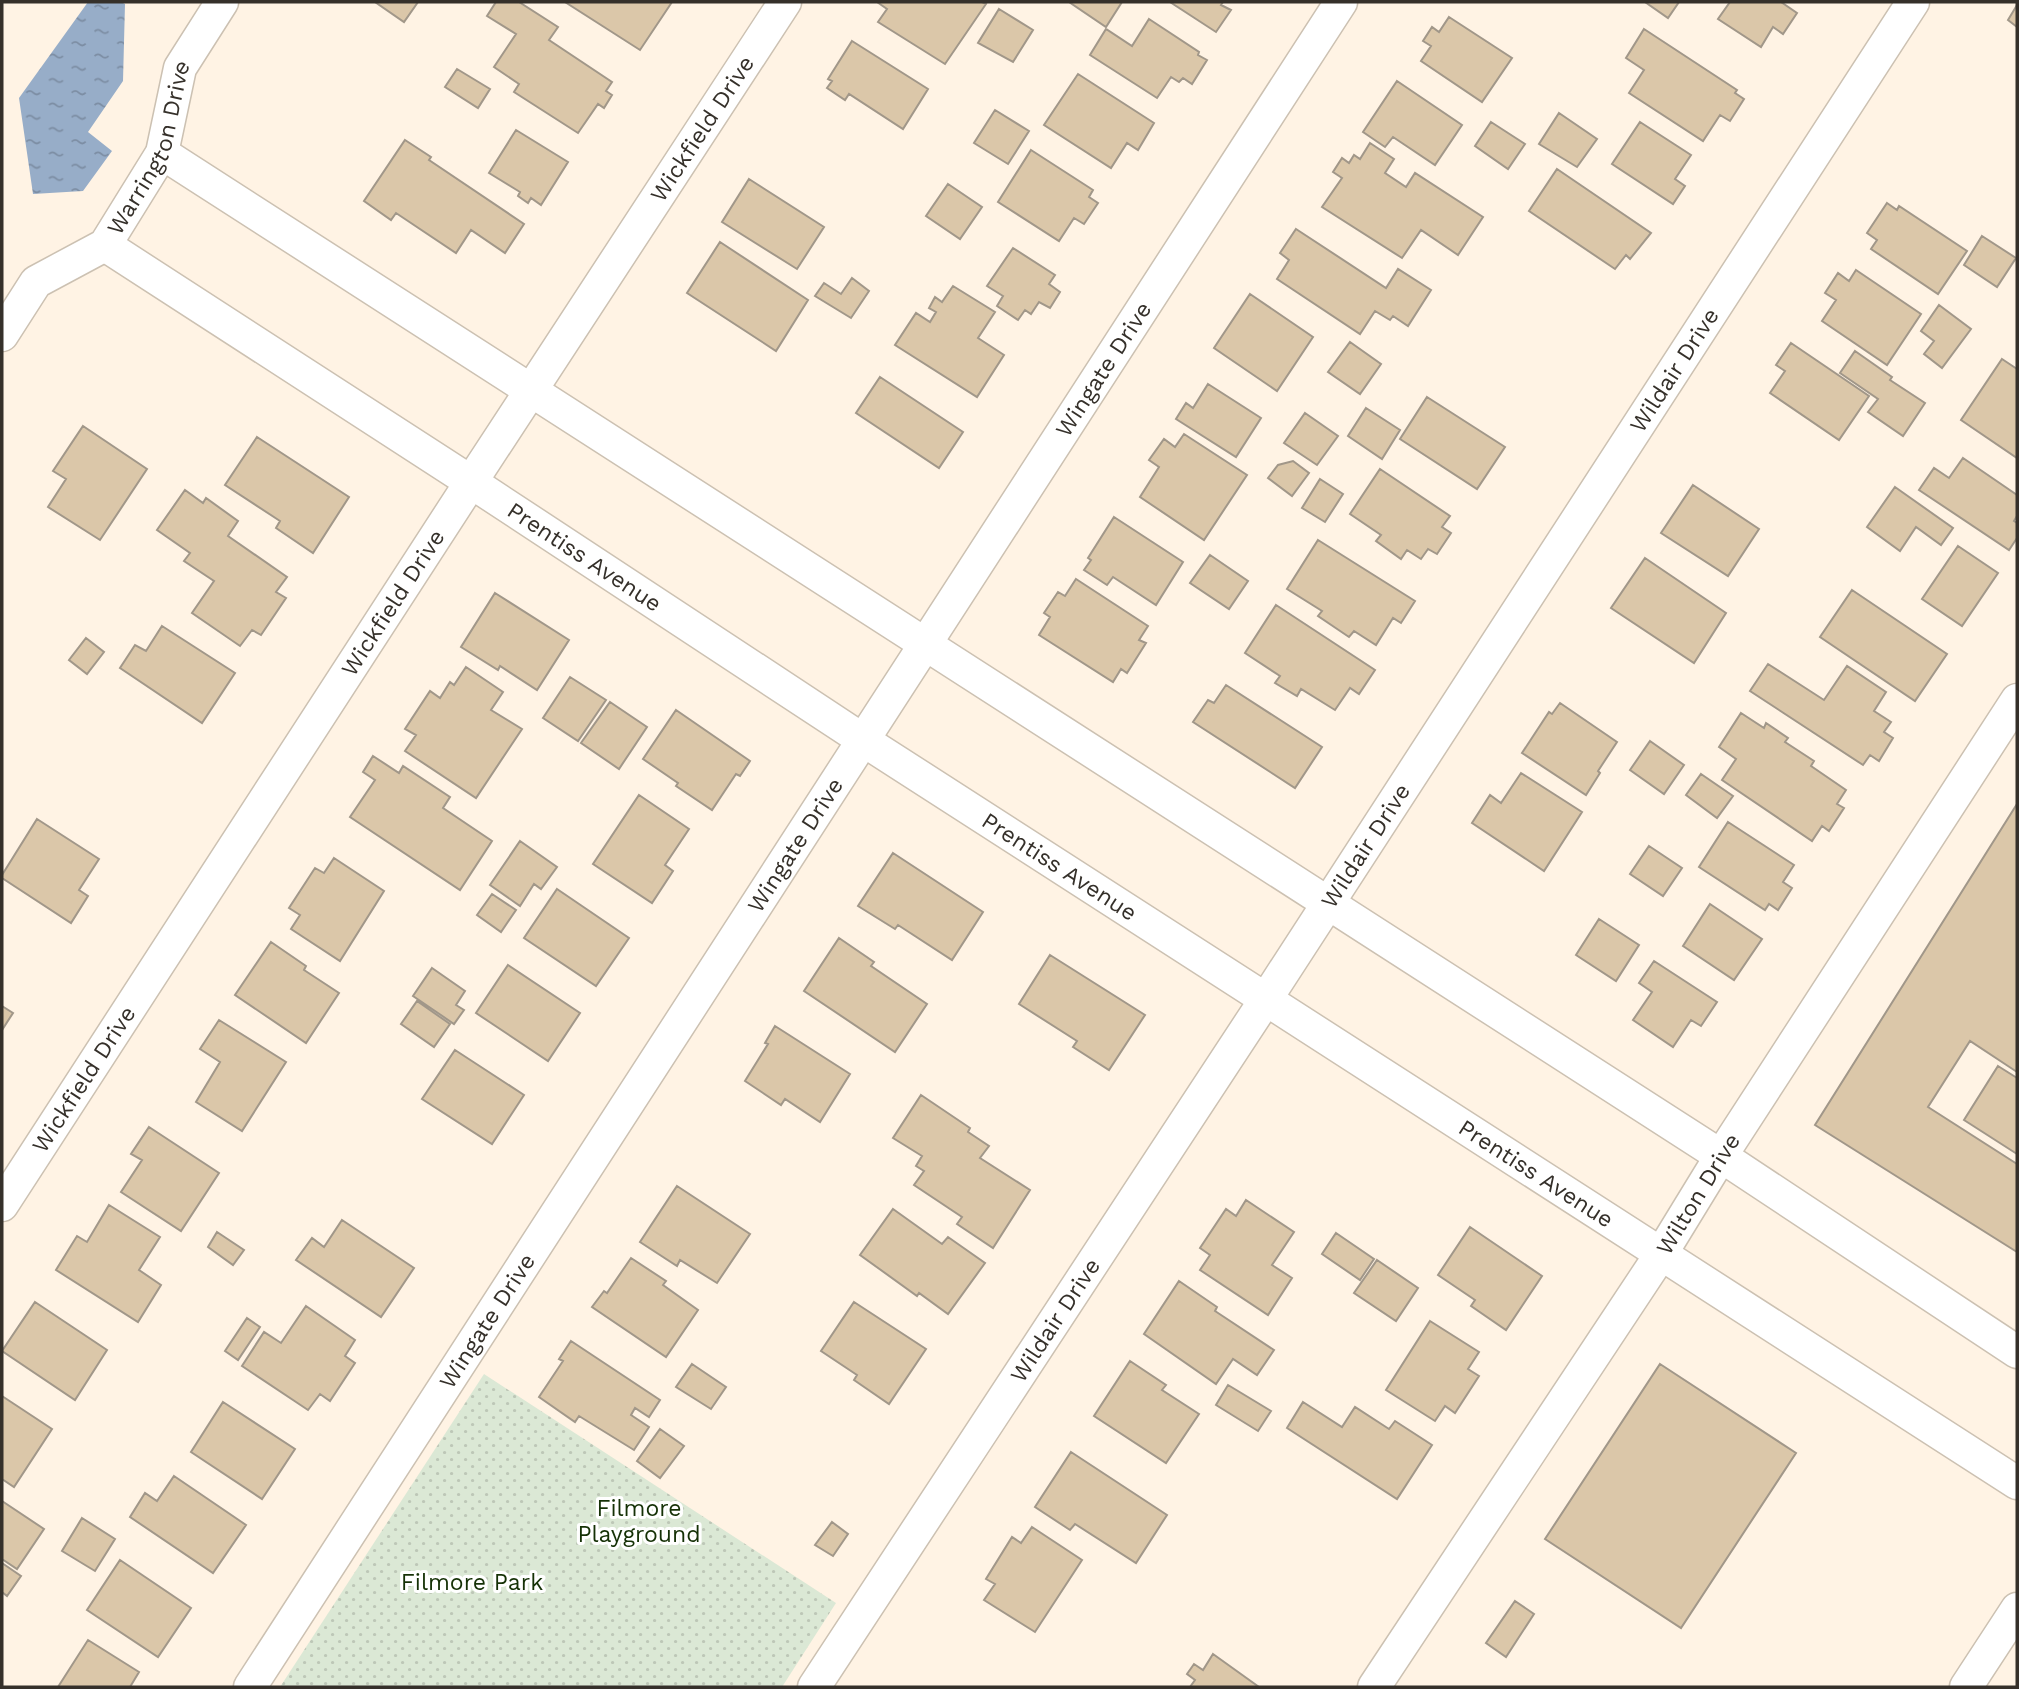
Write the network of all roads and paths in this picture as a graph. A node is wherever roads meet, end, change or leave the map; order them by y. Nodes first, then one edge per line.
1 (222, 2) edge
2 (785, 2) edge
3 (1341, 2) edge
4 (1913, 2) edge
5 (162, 153) junction
6 (105, 245) junction
7 (2, 335) edge
8 (531, 390) junction
9 (471, 482) junction
10 (925, 643) junction
11 (2017, 700) edge
12 (863, 740) junction
13 (1328, 902) junction
14 (1266, 999) junction
15 (1721, 1156) junction
16 (2, 1205) edge
17 (1661, 1254) junction
18 (2017, 1352) edge
19 (2017, 1483) edge
20 (2017, 1609) edge
21 (250, 1687) edge
22 (814, 1687) edge
23 (1374, 1687) edge
24 (1966, 1687) edge

1 - 5 street, Warrington Drive
2 - 8 street, Wickfield Drive
3 - 10 street, Wingate Drive
4 - 13 street, Wildair Drive
5 - 6 street, Warrington Drive
5 - 8 street
6 - 7 street, Warrington Drive
6 - 9 street, Prentiss Avenue
8 - 9 street, Wickfield Drive
8 - 10 street
9 - 12 street, Prentiss Avenue
9 - 16 street, Wickfield Drive
10 - 12 street, Wingate Drive
10 - 13 street
11 - 15 street, Wilton Drive
12 - 14 street, Prentiss Avenue
12 - 21 street, Wingate Drive
13 - 14 street, Wildair Drive
13 - 15 street
14 - 17 street, Prentiss Avenue
14 - 22 street, Wildair Drive
15 - 17 street, Wilton Drive
15 - 18 street
17 - 19 street, Prentiss Avenue
17 - 23 street, Wilton Drive
20 - 24 street

